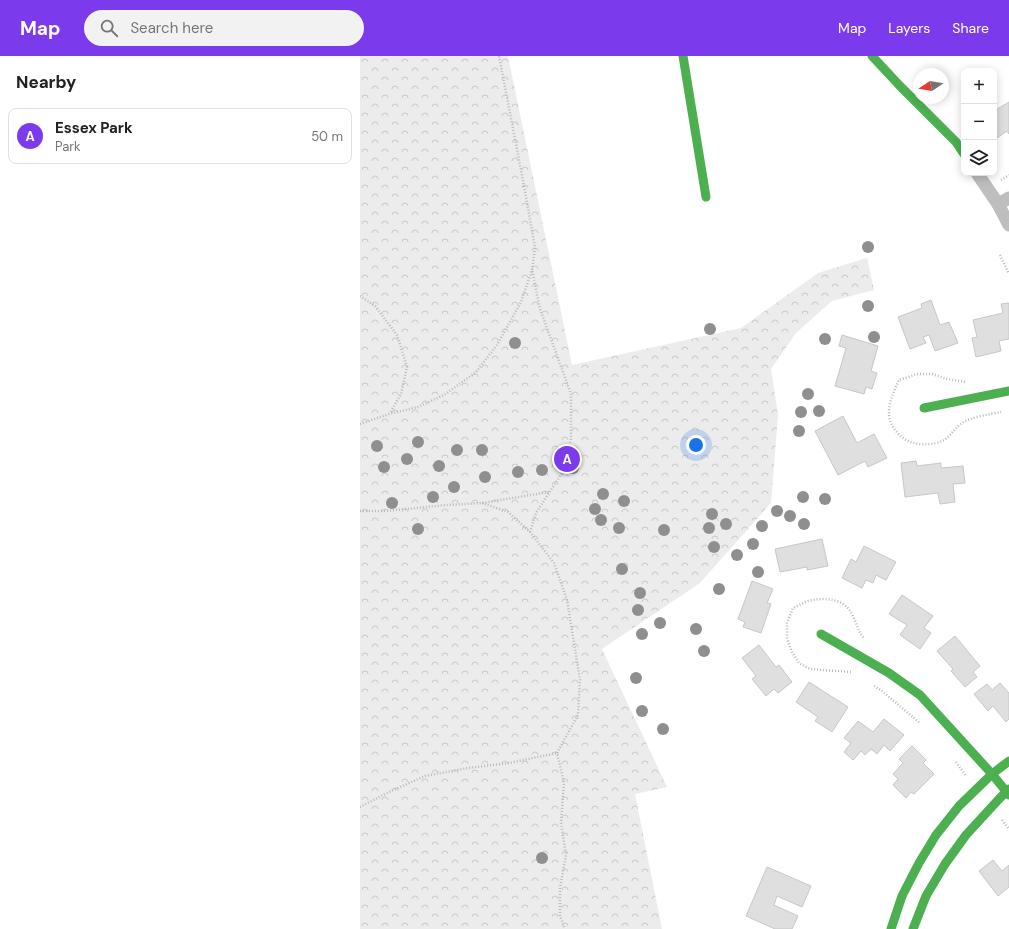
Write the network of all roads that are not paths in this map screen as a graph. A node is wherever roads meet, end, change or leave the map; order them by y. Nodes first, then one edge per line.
1 (683, 56) edge
2 (872, 56) edge
3 (961, 150) edge
4 (980, 176) edge
5 (706, 197) dead end
6 (1004, 201) edge
7 (1009, 225) edge
8 (1009, 391) edge
9 (924, 408) dead end
10 (821, 634) dead end
11 (1009, 761) edge
12 (992, 774) junction
13 (1008, 792) edge
14 (891, 929) edge
15 (913, 929) edge

1 - 5 street
2 - 3 street
4 - 6 street
6 - 7 street
8 - 9 street
10 - 12 street
11 - 12 street
12 - 13 street
12 - 14 street
13 - 15 street

